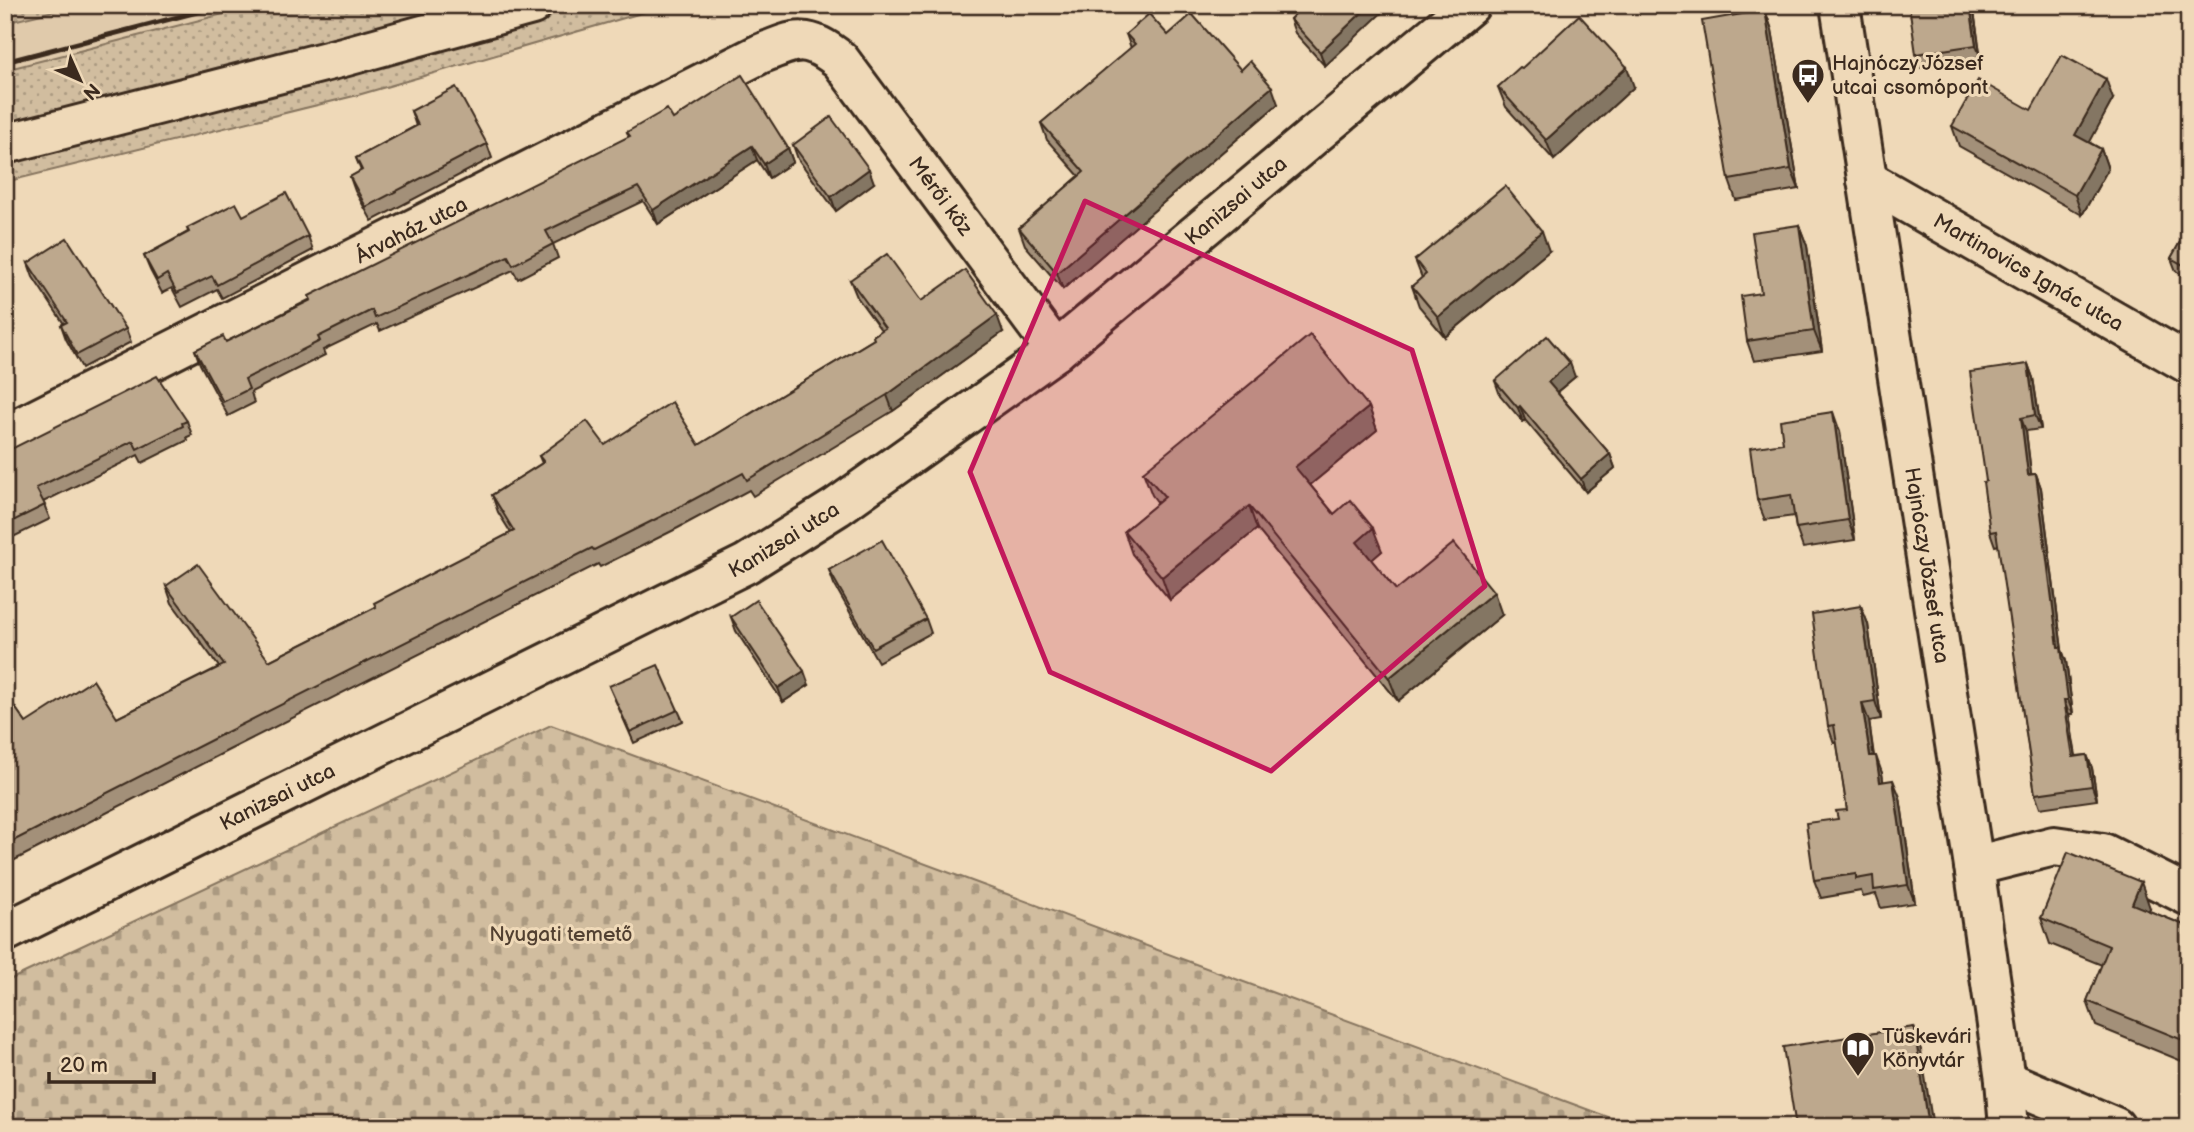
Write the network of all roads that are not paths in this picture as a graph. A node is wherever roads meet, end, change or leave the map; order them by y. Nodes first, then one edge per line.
1 (532, 5) edge
2 (1471, 5) edge
3 (1840, 5) edge
4 (822, 46) joint
5 (5, 144) edge
6 (1867, 180) junction
7 (1056, 351) junction
8 (2189, 364) edge
9 (5, 435) edge
10 (1974, 866) junction
11 (2189, 896) edge
12 (5, 932) edge
13 (2005, 1080) junction
14 (2009, 1127) edge
15 (2115, 1127) edge

1 - 5 street
2 - 7 street, Kanizsai utca
3 - 6 street, Hajnóczy József utca
4 - 7 street, Mérői köz
4 - 9 street, Árvaház utca
6 - 8 street, Martinovics Ignác utca
6 - 10 street, Hajnóczy József utca
7 - 12 street, Kanizsai utca
10 - 11 street
10 - 13 street, Hajnóczy József utca
13 - 14 street, Hajnóczy József utca
13 - 15 street

